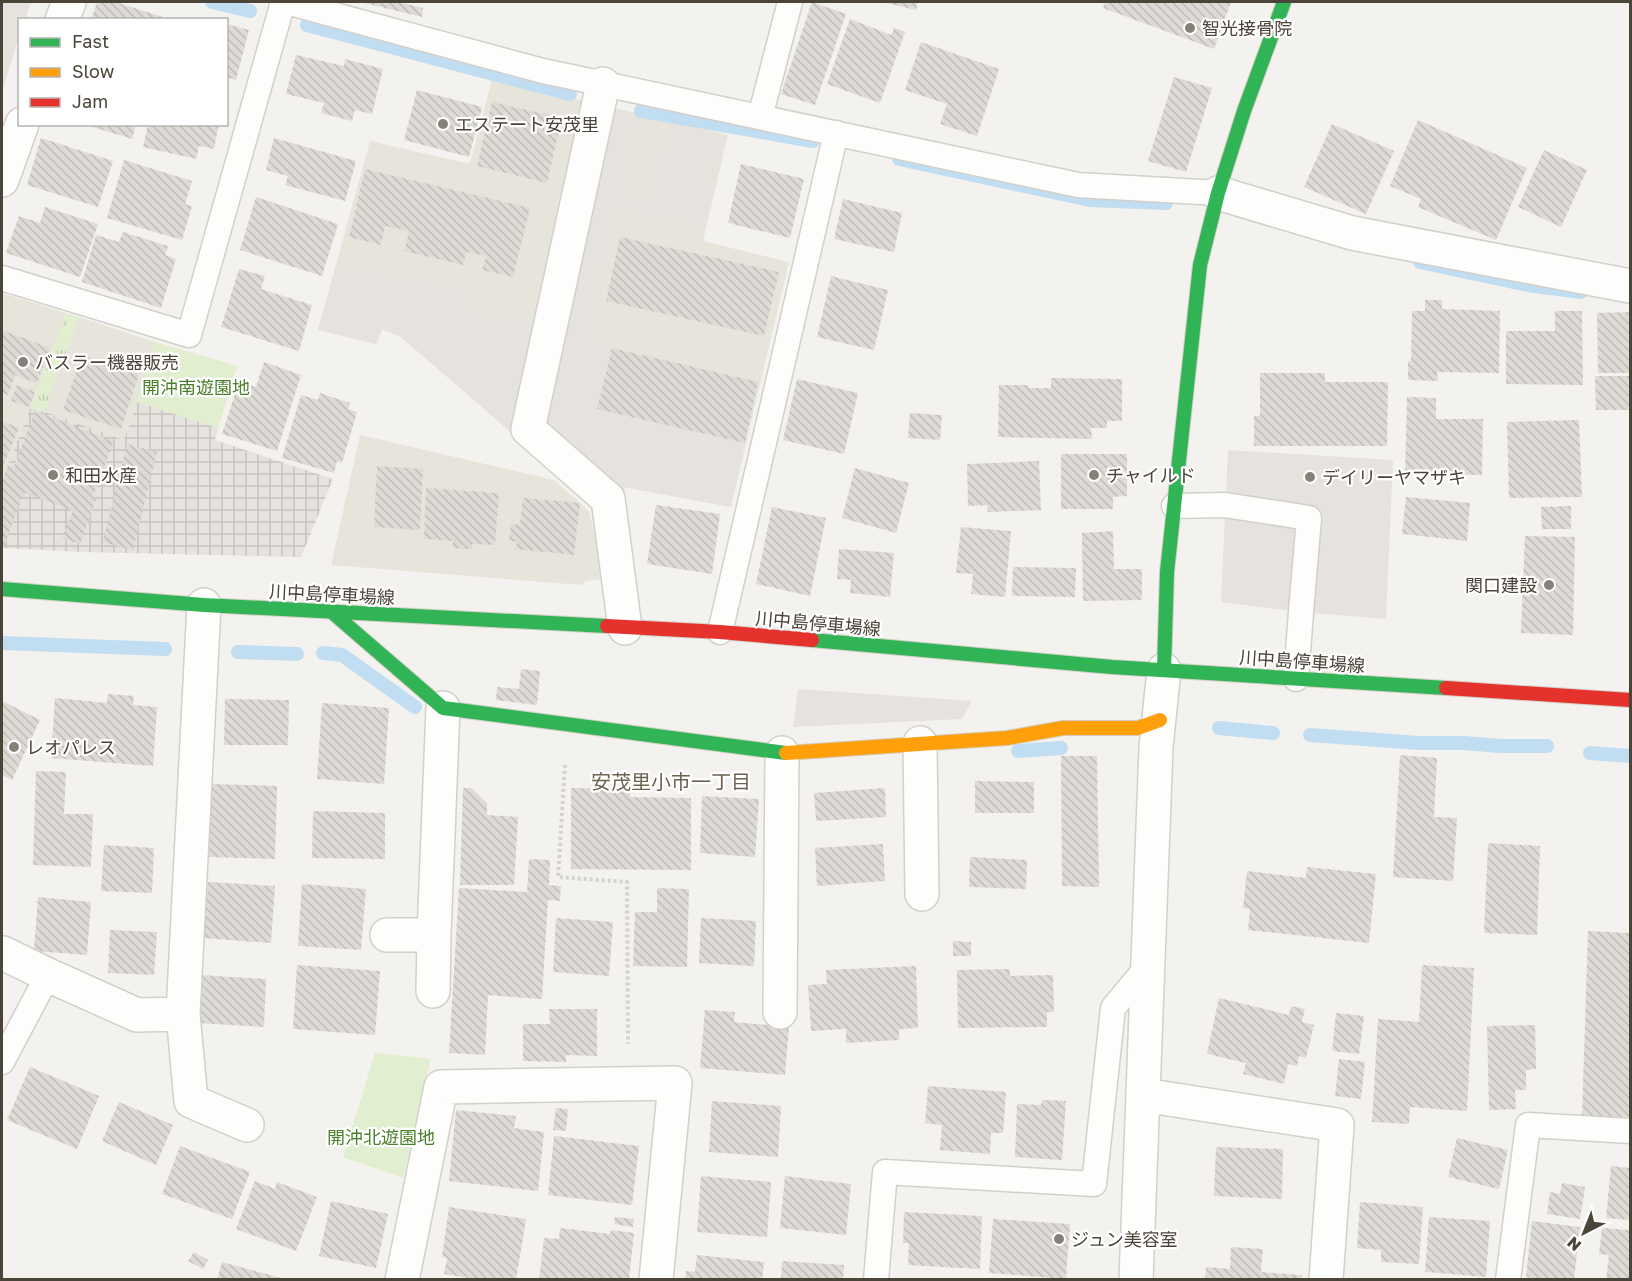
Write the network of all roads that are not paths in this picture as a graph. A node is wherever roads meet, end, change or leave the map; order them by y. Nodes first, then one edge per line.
1 (69, 2) edge
2 (284, 2) edge
3 (790, 2) edge
4 (1284, 2) edge
5 (63, 18) edge
6 (603, 84) junction
7 (760, 117) junction
8 (21, 126) edge
9 (836, 133) junction
10 (2, 180) edge
11 (1218, 193) junction
12 (2, 278) edge
13 (1630, 286) edge
14 (1174, 506) junction
15 (2, 589) edge
16 (204, 605) junction
17 (333, 613) junction
18 (624, 628) junction
19 (720, 632) junction
20 (1164, 670) junction
21 (1296, 678) junction
22 (1630, 700) edge
23 (443, 708) junction
24 (1160, 720) junction
25 (920, 743) junction
26 (782, 753) junction
27 (922, 894) dead end
28 (387, 935) dead end
29 (434, 935) junction
30 (3, 953) edge
31 (1148, 966) junction
32 (48, 975) junction
33 (433, 991) dead end
34 (780, 1012) dead end
35 (183, 1014) junction
36 (2, 1062) edge
37 (1143, 1095) junction
38 (247, 1125) dead end
39 (1630, 1131) edge
40 (402, 1280) edge
41 (656, 1280) edge
42 (876, 1280) edge
43 (1136, 1280) edge
44 (1326, 1280) edge
45 (1508, 1280) edge

1 - 5 street
2 - 6 lane
2 - 12 lane
3 - 7 lane
4 - 11 main road
6 - 7 lane
6 - 18 street
7 - 9 lane
8 - 10 street
9 - 11 lane
9 - 19 lane
11 - 13 street
11 - 14 main road
14 - 20 main road
14 - 21 lane
15 - 16 main road, 川中島停車場線
16 - 17 main road, 川中島停車場線
16 - 35 street
17 - 18 main road, 川中島停車場線
17 - 23 main road
18 - 19 main road, 川中島停車場線
19 - 20 main road, 川中島停車場線
20 - 21 main road, 川中島停車場線
20 - 24 street
21 - 22 main road, 川中島停車場線
23 - 26 main road
23 - 29 street
24 - 25 main road
24 - 31 street
25 - 26 main road
25 - 27 street
26 - 34 street
28 - 29 street
29 - 33 street
30 - 32 street
31 - 37 street
31 - 42 lane
32 - 35 street
32 - 36 lane
35 - 38 street
37 - 43 street
37 - 44 street
39 - 45 lane
40 - 41 street

